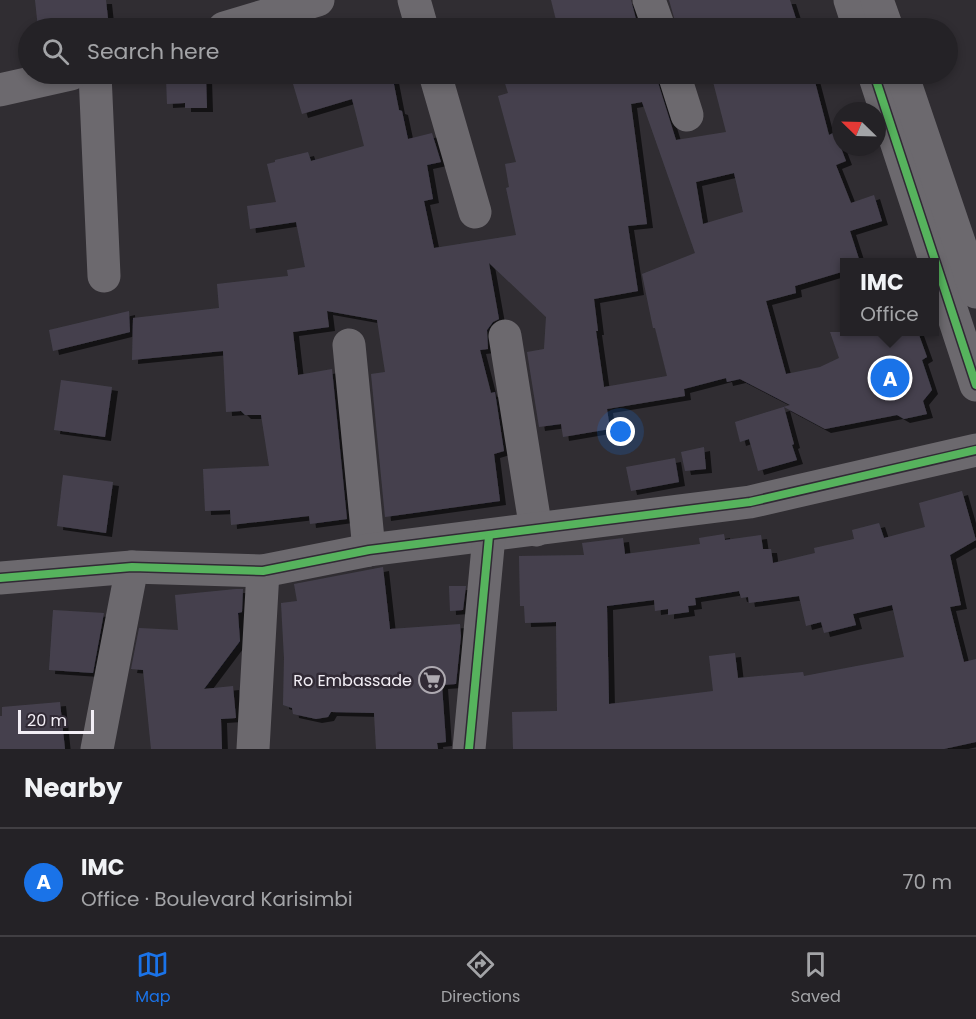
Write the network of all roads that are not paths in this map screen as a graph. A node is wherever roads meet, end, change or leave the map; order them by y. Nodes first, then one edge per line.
1 (318, 0) edge
2 (414, 0) edge
3 (649, 0) edge
4 (850, 0) edge
5 (877, 0) edge
6 (258, 18) edge
7 (419, 18) edge
8 (655, 18) edge
9 (856, 18) edge
10 (883, 18) edge
11 (27, 84) edge
12 (95, 84) edge
13 (438, 84) edge
14 (677, 84) edge
15 (877, 84) edge
16 (905, 84) edge
17 (0, 90) edge
18 (687, 115) dead end
19 (475, 212) dead end
20 (934, 258) edge
21 (939, 272) edge
22 (104, 276) dead end
23 (976, 292) edge
24 (505, 336) dead end
25 (349, 345) dead end
26 (976, 385) edge
27 (976, 450) edge
28 (536, 530) junction
29 (489, 536) junction
30 (369, 550) junction
31 (132, 567) junction
32 (263, 571) junction
33 (0, 578) edge
34 (97, 749) edge
35 (253, 749) edge
36 (470, 749) edge

1 - 6 street
2 - 7 street
3 - 8 street
4 - 9 street
5 - 10 street
11 - 17 street
12 - 22 street
13 - 19 street
14 - 18 street
15 - 20 street
16 - 23 street
21 - 26 street
24 - 28 street
25 - 30 street
27 - 28 street
28 - 29 street
29 - 30 street
29 - 36 street
30 - 32 street
31 - 32 street
31 - 33 street
31 - 34 street
32 - 35 street

